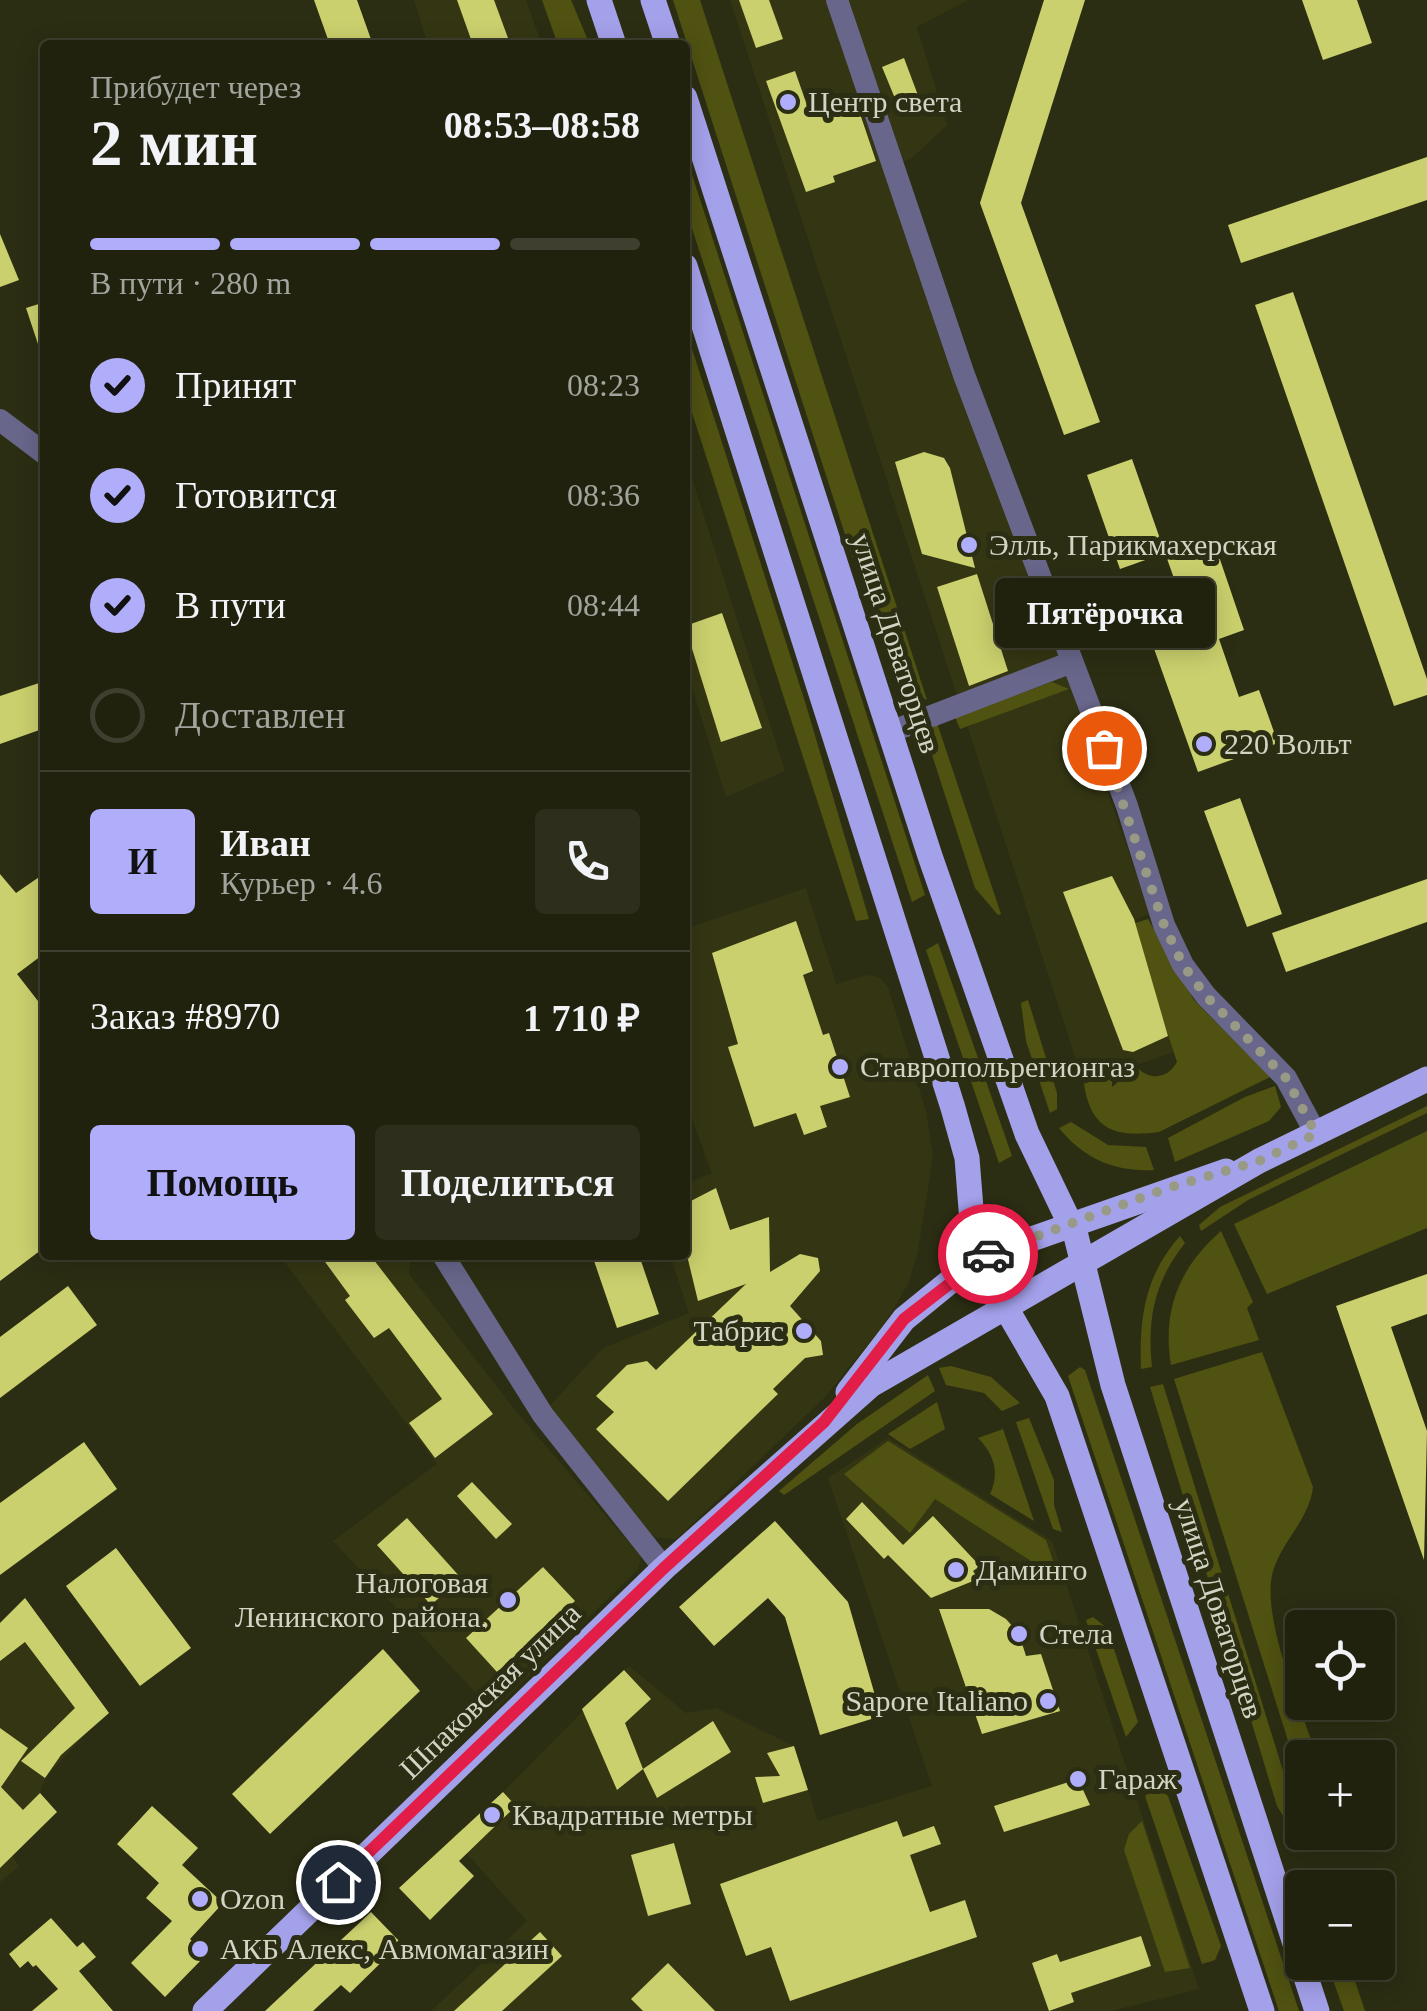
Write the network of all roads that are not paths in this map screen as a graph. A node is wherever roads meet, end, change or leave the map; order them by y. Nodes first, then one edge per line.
1 (600, 0) edge
2 (654, 0) edge
3 (837, 0) edge
4 (612, 40) edge
5 (666, 40) edge
6 (690, 113) edge
7 (690, 282) edge
8 (0, 420) edge
9 (40, 450) edge
10 (1072, 662) junction
11 (890, 732) junction
12 (1427, 1079) edge
13 (1316, 1134) junction
14 (1259, 1161) junction
15 (977, 1246) junction
16 (446, 1260) edge
17 (824, 1422) junction
18 (664, 1568) junction
19 (205, 2011) edge
20 (1262, 2011) edge
21 (1317, 2011) edge

1 - 4 main road
2 - 5 main road
3 - 10 street
6 - 11 main road, улица Доваторцев
7 - 15 main road
8 - 9 street
10 - 11 street
10 - 13 street
11 - 21 main road, улица Доваторцев
12 - 13 main road, Шпаковская улица
13 - 14 main road, Шпаковская улица
14 - 15 main road, Шпаковская улица
14 - 17 main road, Шпаковская улица
15 - 17 main road, Шпаковская улица
15 - 20 main road
16 - 18 street
17 - 18 main road, Шпаковская улица
18 - 19 main road, Шпаковская улица

